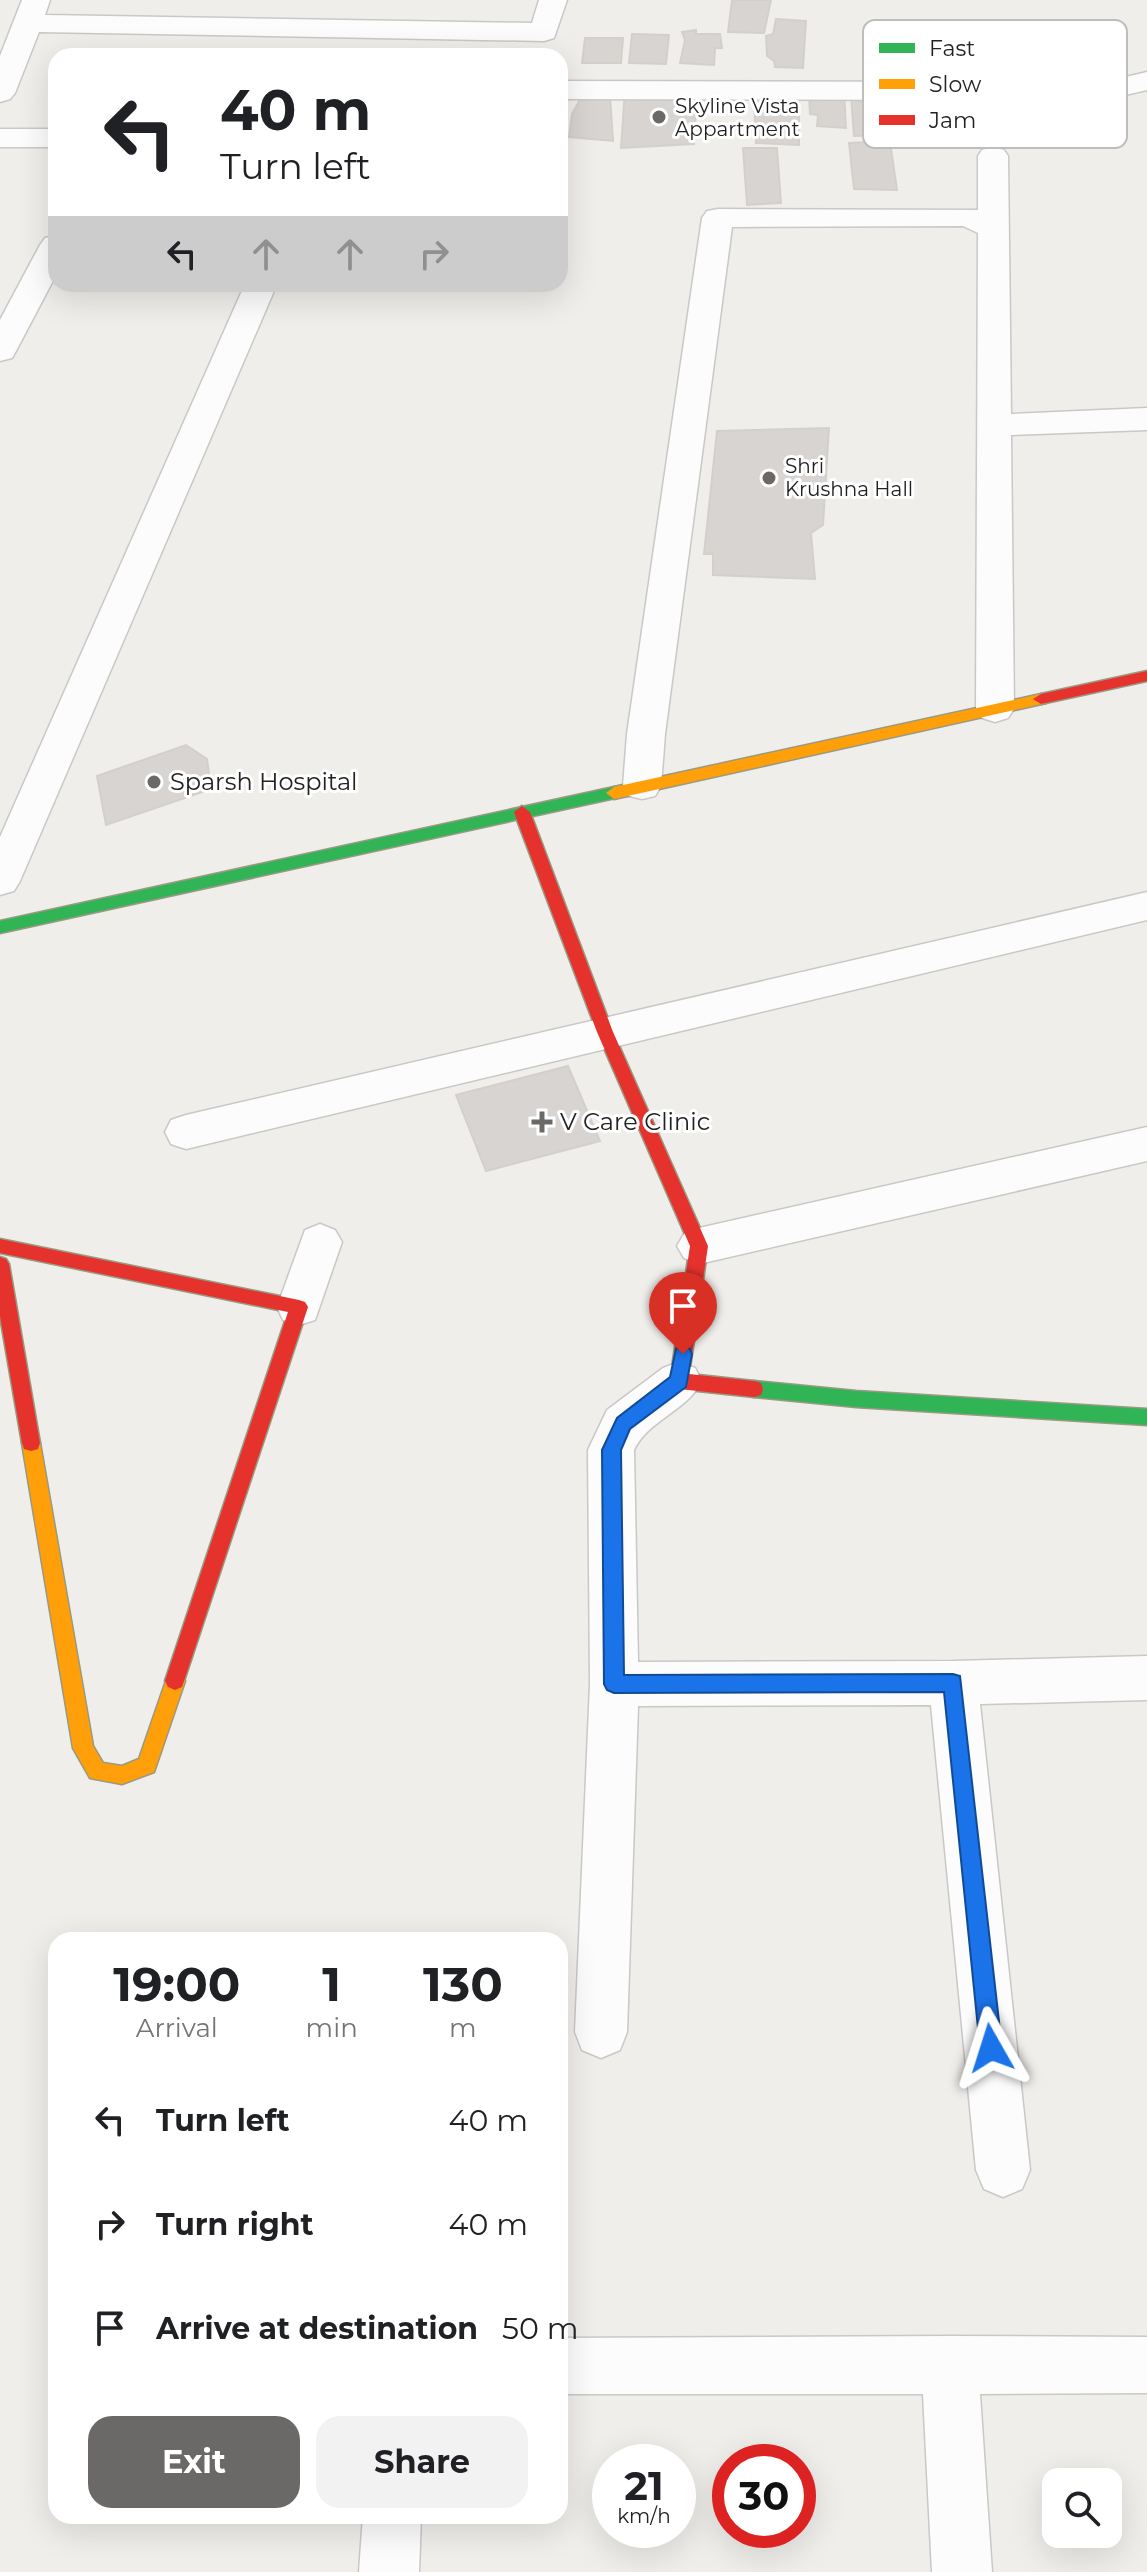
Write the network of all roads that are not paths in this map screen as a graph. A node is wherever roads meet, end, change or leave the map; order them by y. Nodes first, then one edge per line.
1 (553, 0) edge
2 (32, 11) edge
3 (549, 44) edge
4 (1147, 81) edge
5 (1127, 86) edge
6 (568, 90) edge
7 (863, 90) edge
8 (0, 93) edge
9 (0, 138) edge
10 (48, 138) edge
11 (993, 156) dead end
12 (992, 228) junction
13 (48, 260) edge
14 (258, 292) edge
15 (0, 351) edge
16 (1147, 419) edge
17 (994, 425) junction
18 (1147, 676) edge
19 (995, 709) junction
20 (642, 786) junction
21 (522, 812) junction
22 (0, 881) edge
23 (1147, 906) edge
24 (0, 927) edge
25 (605, 1032) junction
26 (186, 1132) dead end
27 (1147, 1144) edge
28 (320, 1242) dead end
29 (0, 1246) edge
30 (699, 1246) junction
31 (0, 1264) edge
32 (299, 1307) junction
33 (679, 1381) junction
34 (1147, 1417) edge
35 (1147, 1678) edge
36 (953, 1683) junction
37 (614, 1684) junction
38 (601, 2032) dead end
39 (1003, 2170) dead end
40 (950, 2364) junction
41 (1147, 2365) edge
42 (568, 2366) edge
43 (392, 2524) edge
44 (389, 2572) edge
45 (962, 2572) edge

1 - 3 street
2 - 3 street
2 - 8 street
4 - 5 street
6 - 7 street
9 - 10 street
11 - 12 street
12 - 17 street
12 - 20 street
13 - 15 street
14 - 22 street
16 - 17 street
17 - 19 street
18 - 19 street
19 - 20 street
20 - 21 street
21 - 24 street
21 - 25 street
23 - 25 street
25 - 26 street
25 - 30 street
27 - 30 street
28 - 32 street
29 - 32 street
30 - 33 street
31 - 32 street
33 - 34 street
33 - 37 street
35 - 36 street
36 - 37 street
36 - 39 street
37 - 38 street
40 - 41 street
40 - 42 street
40 - 45 street
43 - 44 street

